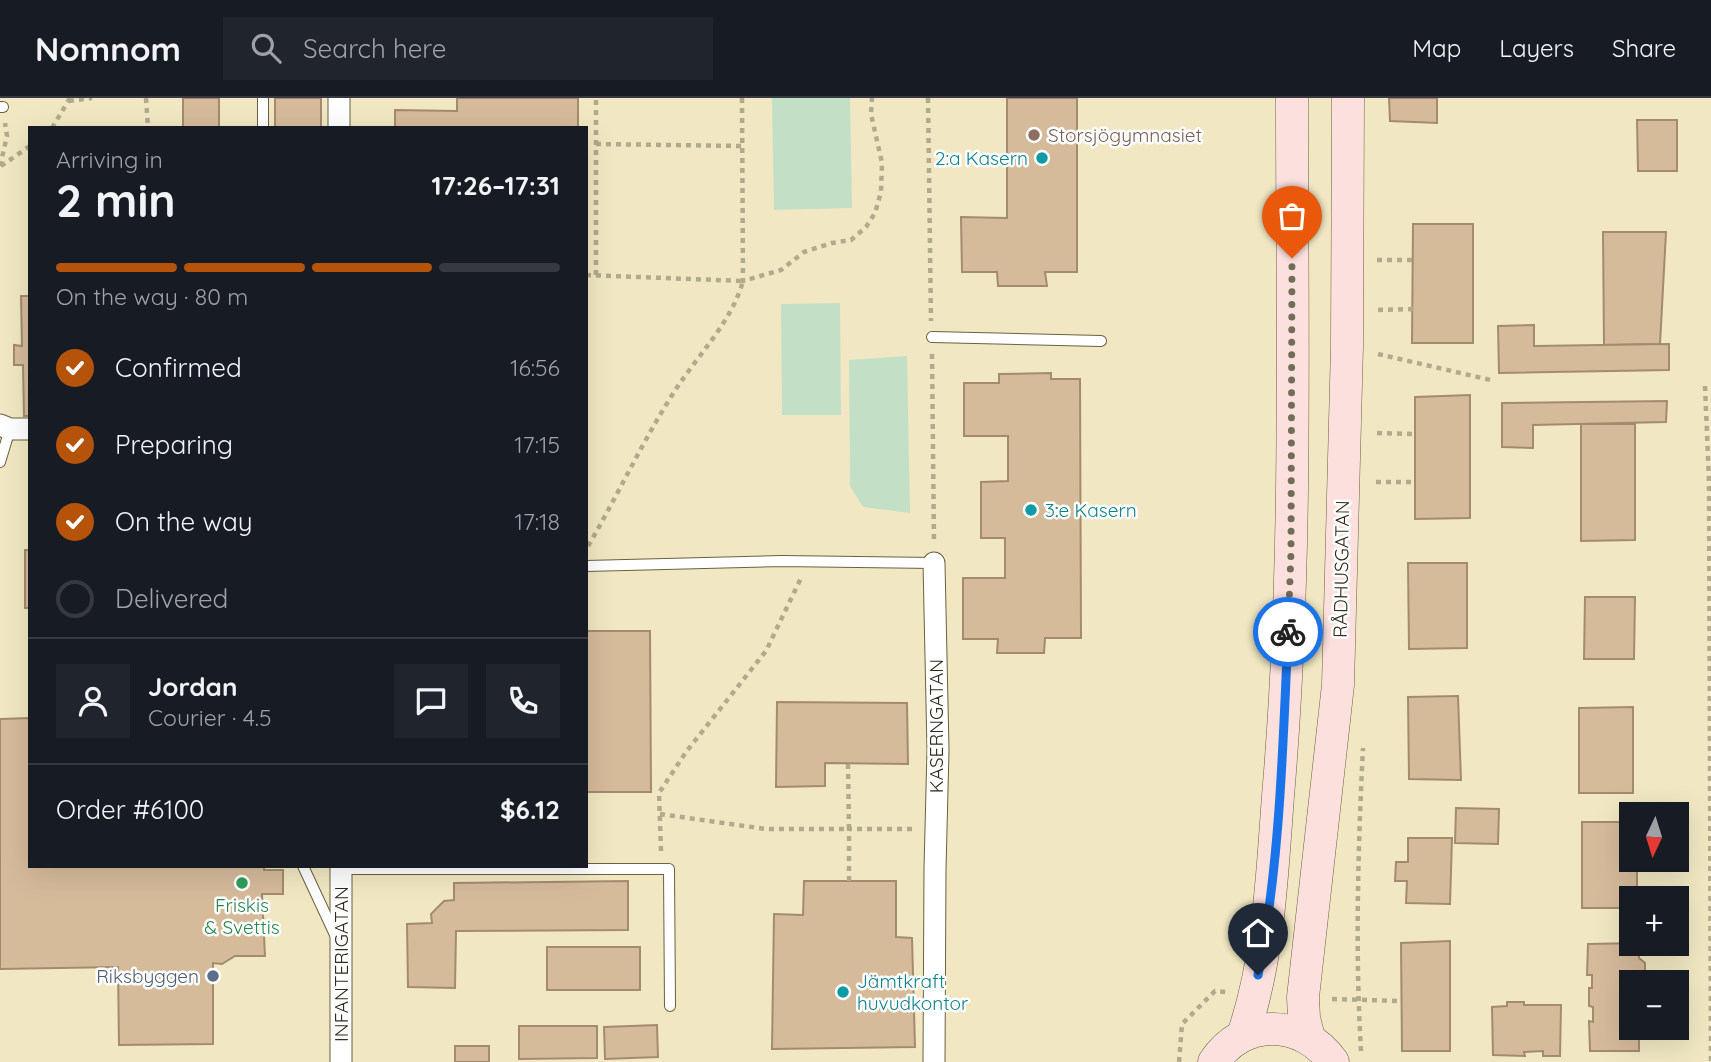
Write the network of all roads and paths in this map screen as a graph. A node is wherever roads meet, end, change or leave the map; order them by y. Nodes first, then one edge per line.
1 (92, 98) edge
2 (146, 98) edge
3 (263, 98) edge
4 (339, 98) edge
5 (596, 98) edge
6 (742, 98) edge
7 (872, 98) edge
8 (928, 98) edge
9 (1292, 98) edge
10 (1348, 98) edge
11 (69, 99) edge
12 (1, 107) edge
13 (52, 126) edge
14 (148, 126) edge
15 (263, 126) edge
16 (339, 126) edge
17 (596, 144) junction
18 (742, 146) junction
19 (28, 147) edge
20 (0, 167) edge
21 (1377, 260) dead end
22 (1413, 260) dead end
23 (588, 275) edge
24 (596, 275) junction
25 (743, 281) junction
26 (931, 286) dead end
27 (1412, 309) dead end
28 (1378, 310) dead end
29 (932, 337) dead end
30 (1101, 341) dead end
31 (1378, 354) dead end
32 (1495, 381) dead end
33 (1705, 386) dead end
34 (932, 389) dead end
35 (13, 428) edge
36 (1377, 433) dead end
37 (1415, 434) dead end
38 (0, 462) edge
39 (1376, 482) dead end
40 (1415, 482) dead end
41 (588, 544) edge
42 (808, 561) junction
43 (934, 563) junction
44 (588, 566) edge
45 (848, 764) dead end
46 (660, 814) junction
47 (849, 829) junction
48 (936, 829) junction
49 (304, 868) edge
50 (341, 868) edge
51 (588, 868) edge
52 (662, 868) junction
53 (849, 881) dead end
54 (341, 947) junction
55 (1358, 1000) dead end
56 (1401, 1001) dead end
57 (670, 1006) dead end
58 (1243, 1035) junction
59 (1309, 1038) junction
60 (341, 1062) edge
61 (934, 1062) edge
62 (1214, 1062) edge
63 (1333, 1062) edge
64 (1711, 1062) edge

1 - 11 path
2 - 14 path
3 - 15 lane
4 - 16 street
5 - 17 path
6 - 18 path
7 - 25 path
8 - 26 path
9 - 58 main road
10 - 59 main road, RÅDHUSGATAN
11 - 13 path
12 - 20 path
17 - 18 path
17 - 24 path
18 - 25 path
19 - 20 path
21 - 22 path
23 - 24 path
24 - 25 path
25 - 41 path
27 - 28 path
29 - 30 lane
31 - 32 path
33 - 64 path
34 - 43 path
35 - 38 lane
36 - 37 path
39 - 40 path
42 - 43 lane
42 - 44 lane
42 - 46 path
43 - 48 street, KASERNGATAN
45 - 47 path
46 - 47 path
46 - 52 path
47 - 48 path
47 - 53 path
48 - 61 street, KASERNGATAN
49 - 54 lane
50 - 54 street, INFANTERIGATAN
51 - 52 lane
52 - 57 lane
54 - 60 street, INFANTERIGATAN
55 - 56 path
58 - 59 main road
58 - 62 main road
59 - 63 main road

